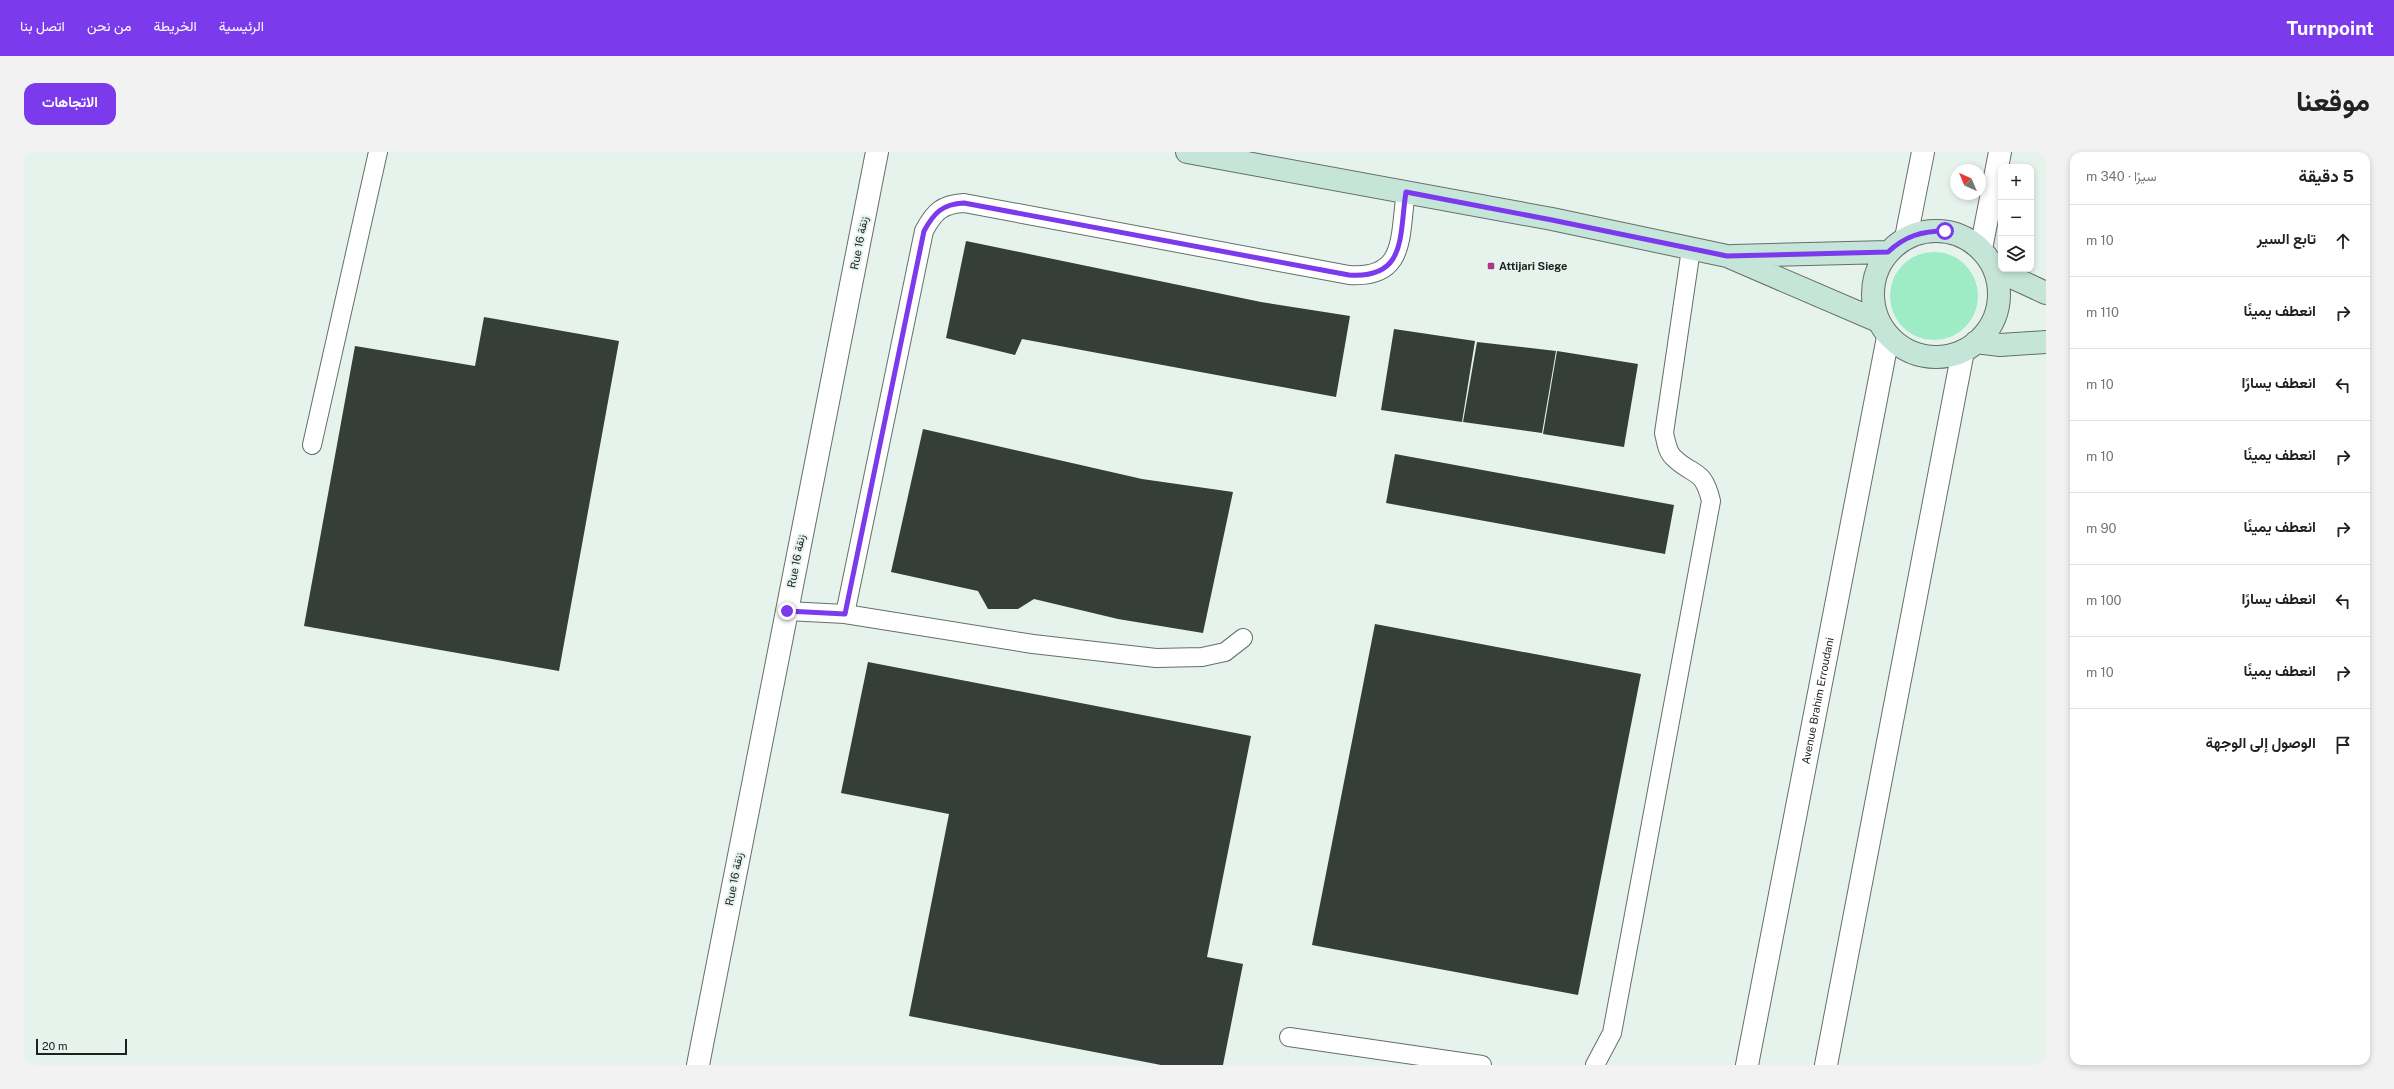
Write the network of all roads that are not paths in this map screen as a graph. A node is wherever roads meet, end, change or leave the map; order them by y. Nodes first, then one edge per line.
1 (378, 152) edge
2 (877, 152) edge
3 (1187, 152) edge
4 (1922, 152) edge
5 (2000, 152) edge
6 (1406, 192) junction
7 (1906, 238) junction
8 (1691, 249) junction
9 (1981, 249) junction
10 (1888, 252) junction
11 (1727, 256) junction
12 (1994, 269) junction
13 (2046, 293) edge
14 (1883, 329) junction
15 (2046, 342) edge
16 (1969, 347) junction
17 (312, 445) dead end
18 (787, 611) junction
19 (845, 614) junction
20 (1243, 638) dead end
21 (1289, 1037) dead end
22 (698, 1065) edge
23 (1482, 1065) edge
24 (1595, 1065) edge
25 (1747, 1065) edge
26 (1826, 1065) edge

1 - 17 lane
2 - 18 street, Rue 16 زنقة
3 - 6 main road
4 - 7 street
5 - 9 street
6 - 8 main road
6 - 19 lane
7 - 9 main road
7 - 10 main road
8 - 11 main road
8 - 24 lane
9 - 12 main road
10 - 11 main road
10 - 14 main road
11 - 14 main road
12 - 13 main road
12 - 16 main road
14 - 16 main road
14 - 25 street, Avenue Brahim Erroudani
15 - 16 main road
16 - 26 street
18 - 19 lane
18 - 22 street, Rue 16 زنقة
19 - 20 lane
21 - 23 lane

